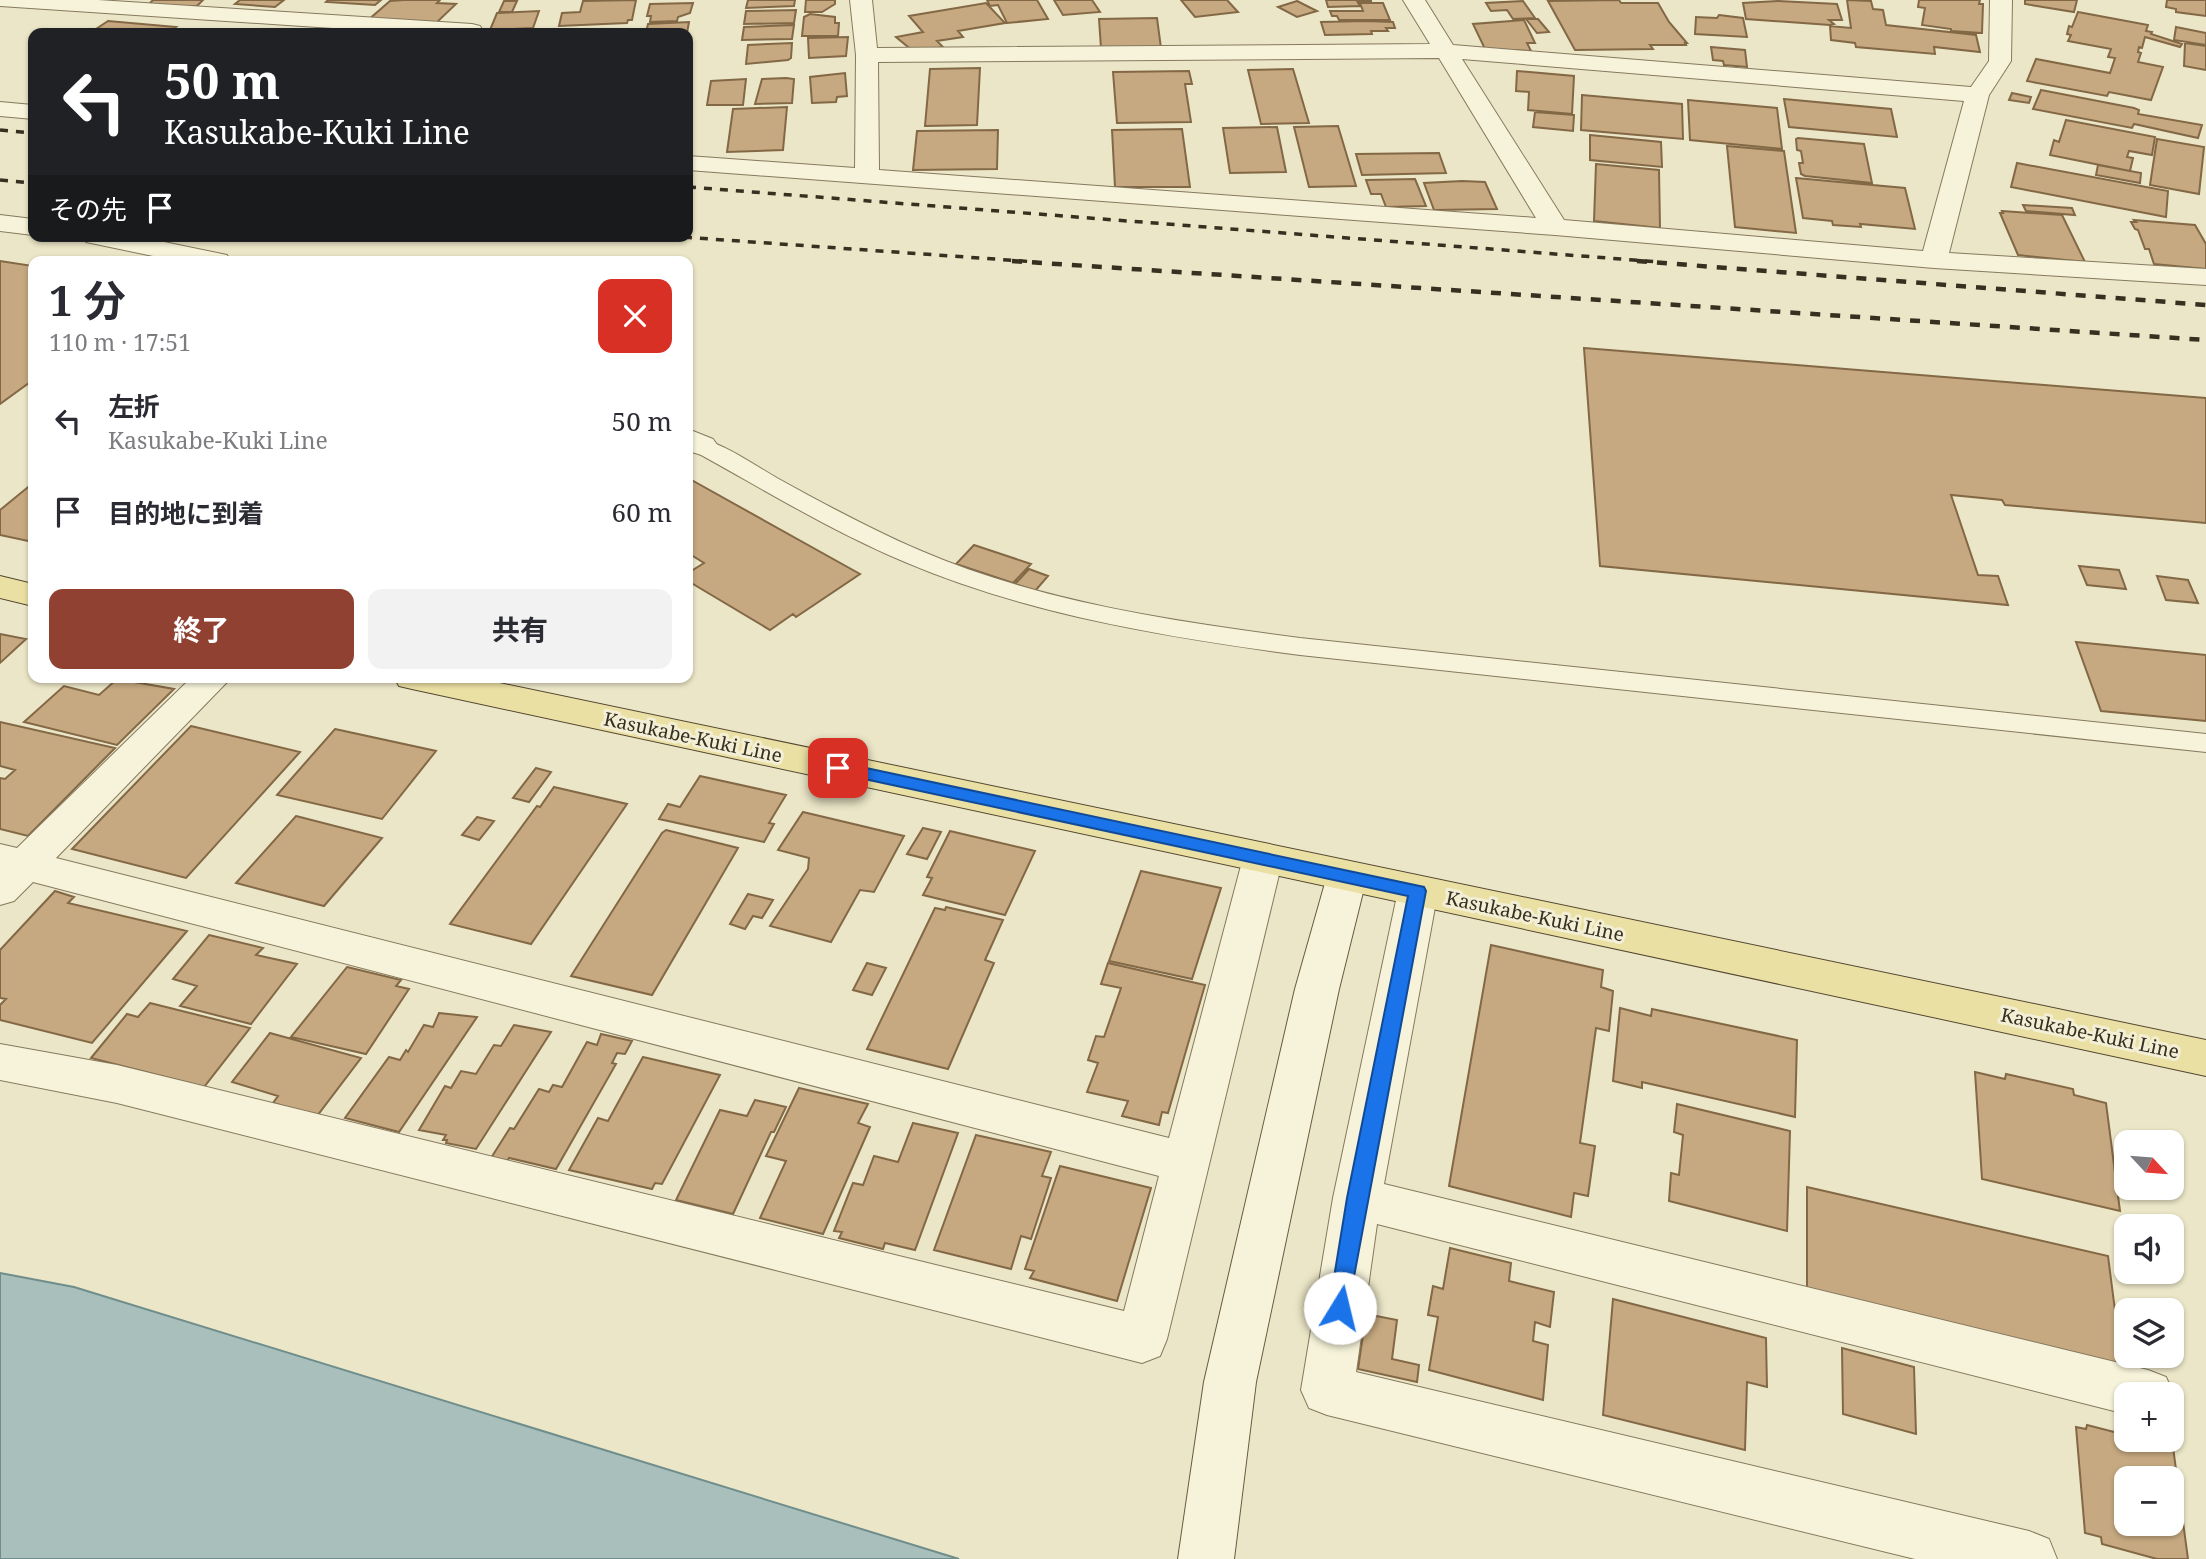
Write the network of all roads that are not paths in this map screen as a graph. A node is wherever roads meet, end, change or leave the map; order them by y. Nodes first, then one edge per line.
1 (0, 0) edge
2 (861, 0) edge
3 (1414, 0) edge
4 (2001, 0) edge
5 (480, 10) dead end
6 (412, 28) edge
7 (473, 28) edge
8 (1447, 51) junction
9 (867, 55) junction
10 (1977, 95) junction
11 (0, 110) edge
12 (28, 112) edge
13 (693, 163) edge
14 (867, 175) junction
15 (0, 223) edge
16 (28, 226) edge
17 (1555, 227) junction
18 (124, 242) edge
19 (192, 256) edge
20 (1934, 260) junction
21 (2206, 277) edge
22 (695, 442) edge
23 (0, 587) edge
24 (28, 594) edge
25 (208, 683) edge
26 (440, 683) edge
27 (2206, 743) edge
28 (1263, 858) junction
29 (8, 871) edge
30 (1347, 876) junction
31 (1418, 891) junction
32 (2206, 1058) edge
33 (0, 1062) edge
34 (1185, 1162) junction
35 (1357, 1198) junction
36 (2114, 1387) edge
37 (1206, 1559) edge
38 (2029, 1559) edge

1 - 6 street
2 - 9 street
3 - 8 street
4 - 10 street
5 - 7 street
8 - 9 street
8 - 10 street
8 - 17 street
9 - 14 street
10 - 20 street
11 - 12 street
13 - 14 street
14 - 17 street
15 - 16 street
17 - 20 street
18 - 19 street
20 - 21 street
22 - 27 lane
23 - 24 main road
25 - 29 street
26 - 28 main road, Kasukabe-Kuki Line
28 - 30 main road, Kasukabe-Kuki Line
28 - 34 street
29 - 34 street
30 - 31 main road, Kasukabe-Kuki Line
30 - 37 street
31 - 32 main road, Kasukabe-Kuki Line
31 - 35 street
33 - 34 street
35 - 36 street
35 - 38 street

